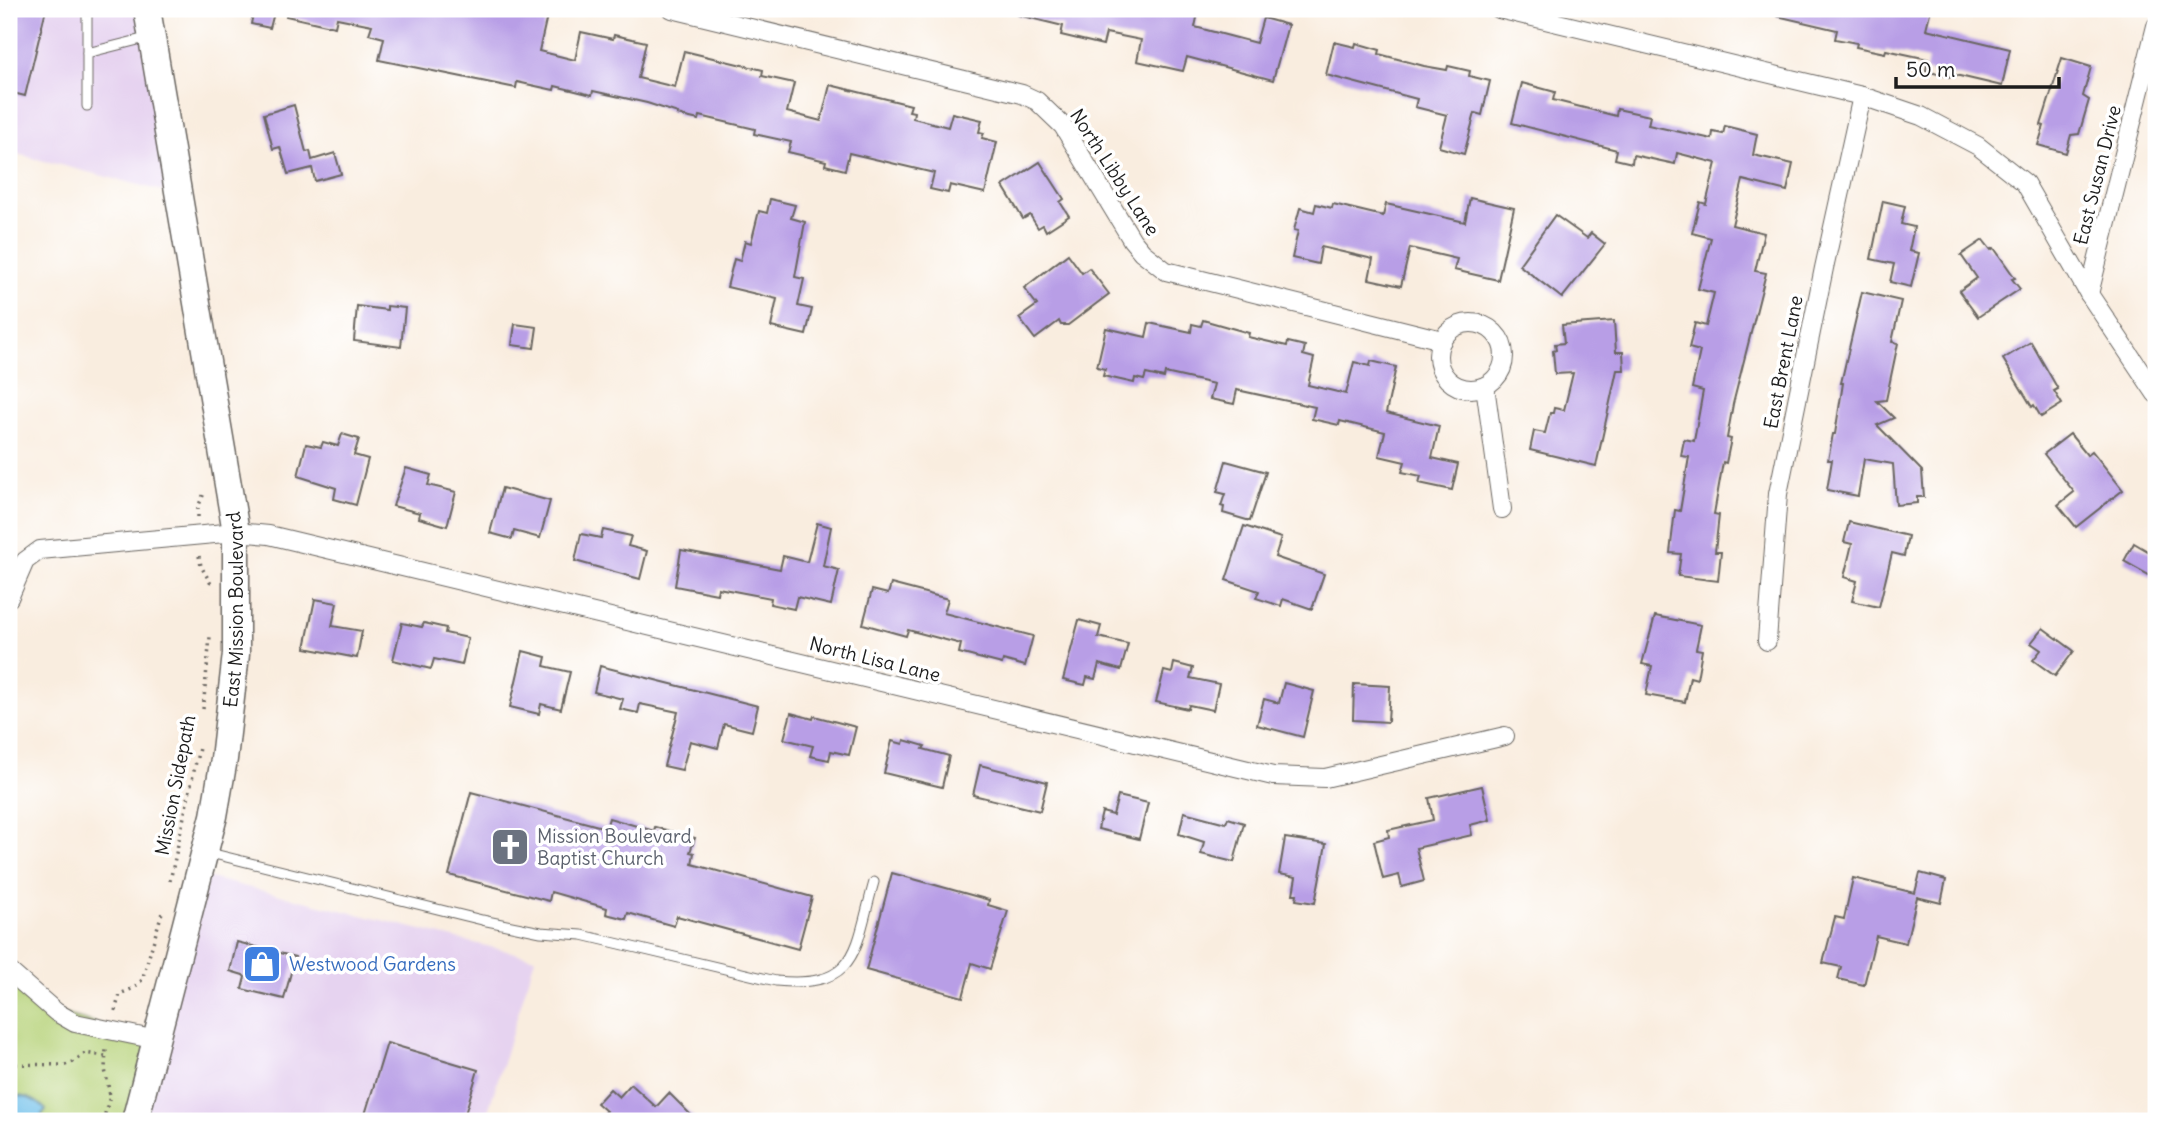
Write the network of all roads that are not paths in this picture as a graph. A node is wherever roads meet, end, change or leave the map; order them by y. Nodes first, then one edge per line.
1 (87, 9) edge
2 (147, 9) edge
3 (672, 9) edge
4 (1499, 9) edge
5 (2156, 26) edge
6 (151, 37) junction
7 (87, 53) junction
8 (1862, 96) junction
9 (87, 106) dead end
10 (2089, 294) junction
11 (1442, 340) junction
12 (1485, 386) junction
13 (2156, 394) edge
14 (1502, 509) dead end
15 (236, 532) junction
16 (9, 598) edge
17 (1768, 641) dead end
18 (1505, 736) dead end
19 (205, 851) junction
20 (874, 882) dead end
21 (9, 971) edge
22 (157, 1040) junction
23 (135, 1121) edge

1 - 7 lane
2 - 6 main road, East Mission Boulevard
3 - 11 street, North Libby Lane
4 - 8 street
5 - 10 street, East Susan Drive
6 - 7 lane
6 - 15 main road, East Mission Boulevard
7 - 9 lane
8 - 10 street
8 - 17 street, East Brent Lane
10 - 13 street
11 - 12 street
11 - 12 street
12 - 14 street
15 - 16 street, North Lisa Lane
15 - 18 street, North Lisa Lane
15 - 19 main road, East Mission Boulevard
19 - 20 lane
19 - 22 main road, East Mission Boulevard
21 - 22 street
22 - 23 main road, East Mission Boulevard

